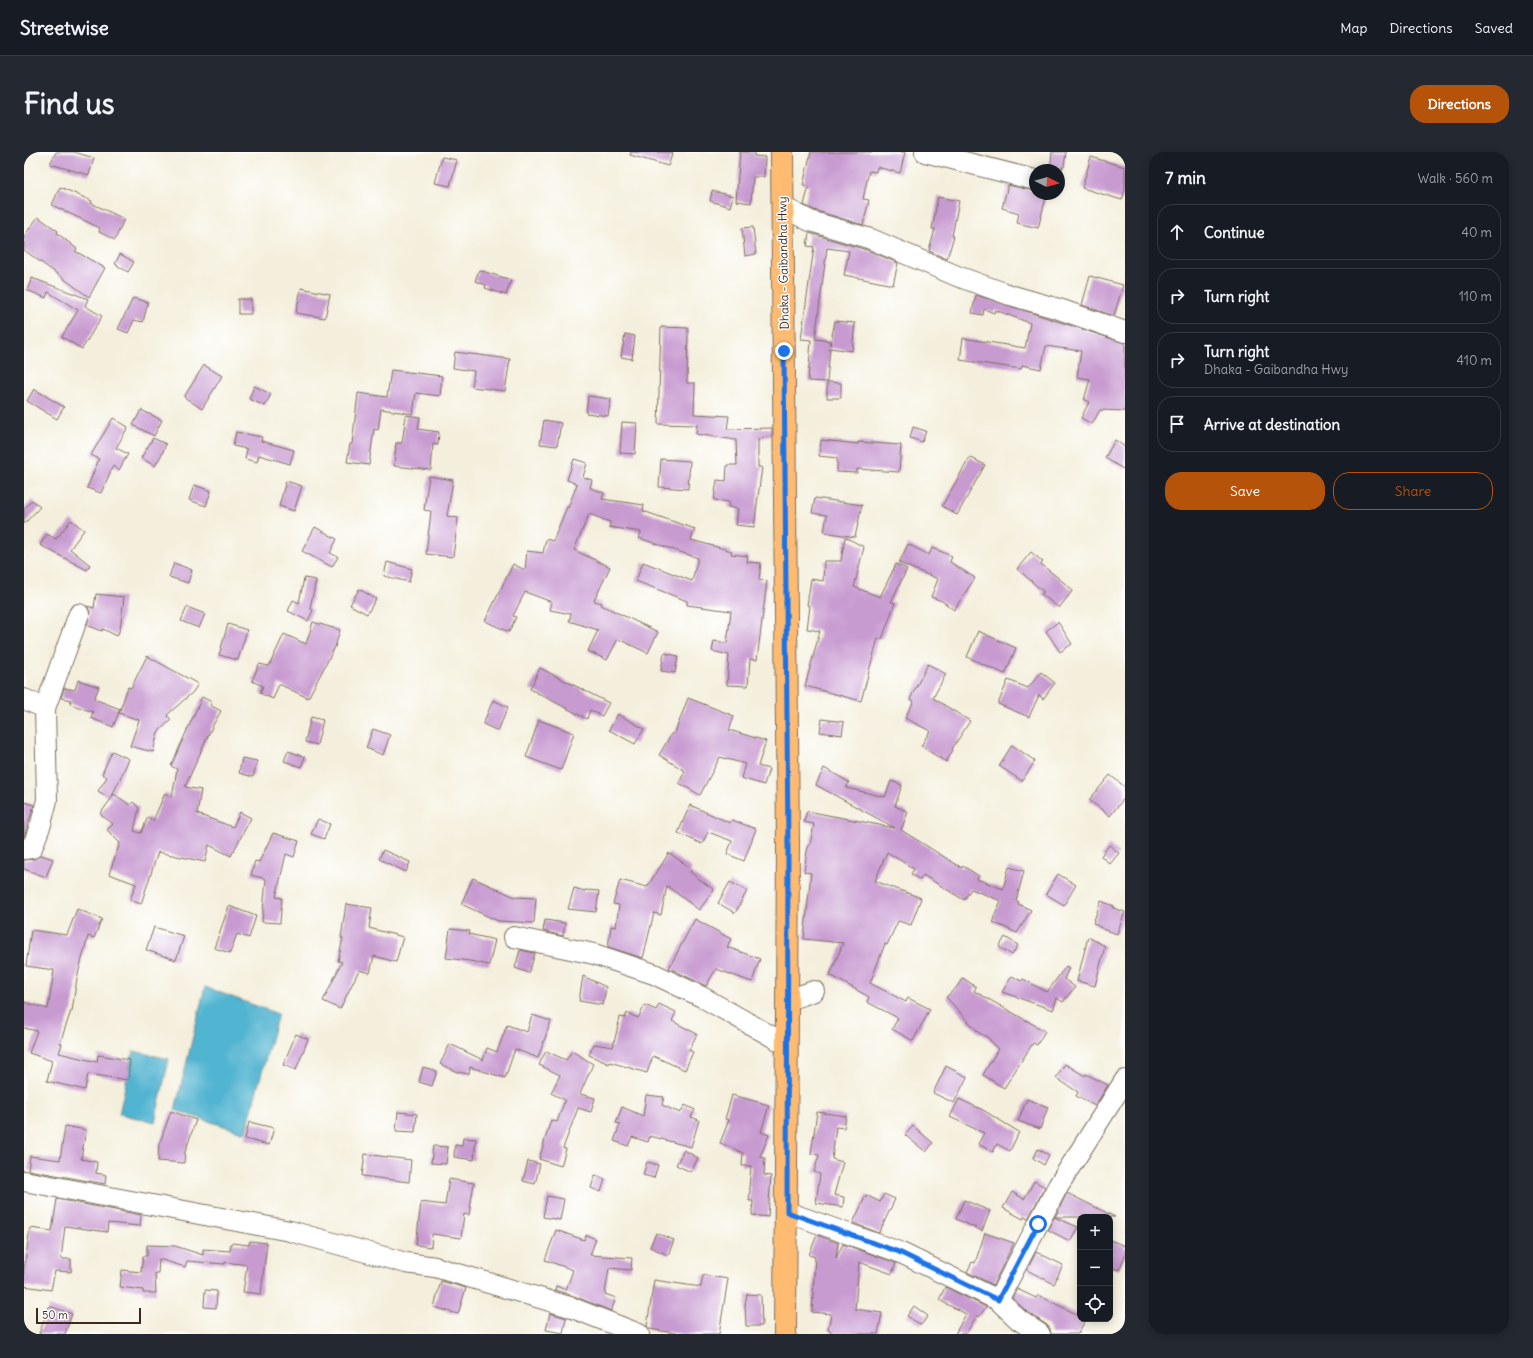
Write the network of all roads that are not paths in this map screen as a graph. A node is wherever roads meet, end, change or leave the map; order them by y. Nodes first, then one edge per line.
1 (782, 152) edge
2 (925, 152) edge
3 (1029, 178) edge
4 (783, 207) junction
5 (1125, 332) edge
6 (79, 614) dead end
7 (24, 699) edge
8 (45, 708) junction
9 (24, 849) edge
10 (514, 937) dead end
11 (814, 991) dead end
12 (788, 1000) junction
13 (788, 1045) junction
14 (1125, 1080) edge
15 (24, 1181) edge
16 (787, 1212) junction
17 (998, 1300) junction
18 (639, 1334) edge
19 (785, 1334) edge
20 (1040, 1334) edge

1 - 4 main road, Dhaka - Gaibandha Hwy
2 - 3 street
4 - 5 street
4 - 12 main road, Dhaka - Gaibandha Hwy
6 - 8 street
7 - 8 street
8 - 9 street
10 - 13 street
11 - 12 street
12 - 13 main road, Dhaka - Gaibandha Hwy
13 - 16 main road, Dhaka - Gaibandha Hwy
14 - 17 street
15 - 18 street
16 - 17 street
16 - 19 main road, Dhaka - Gaibandha Hwy
17 - 20 street

